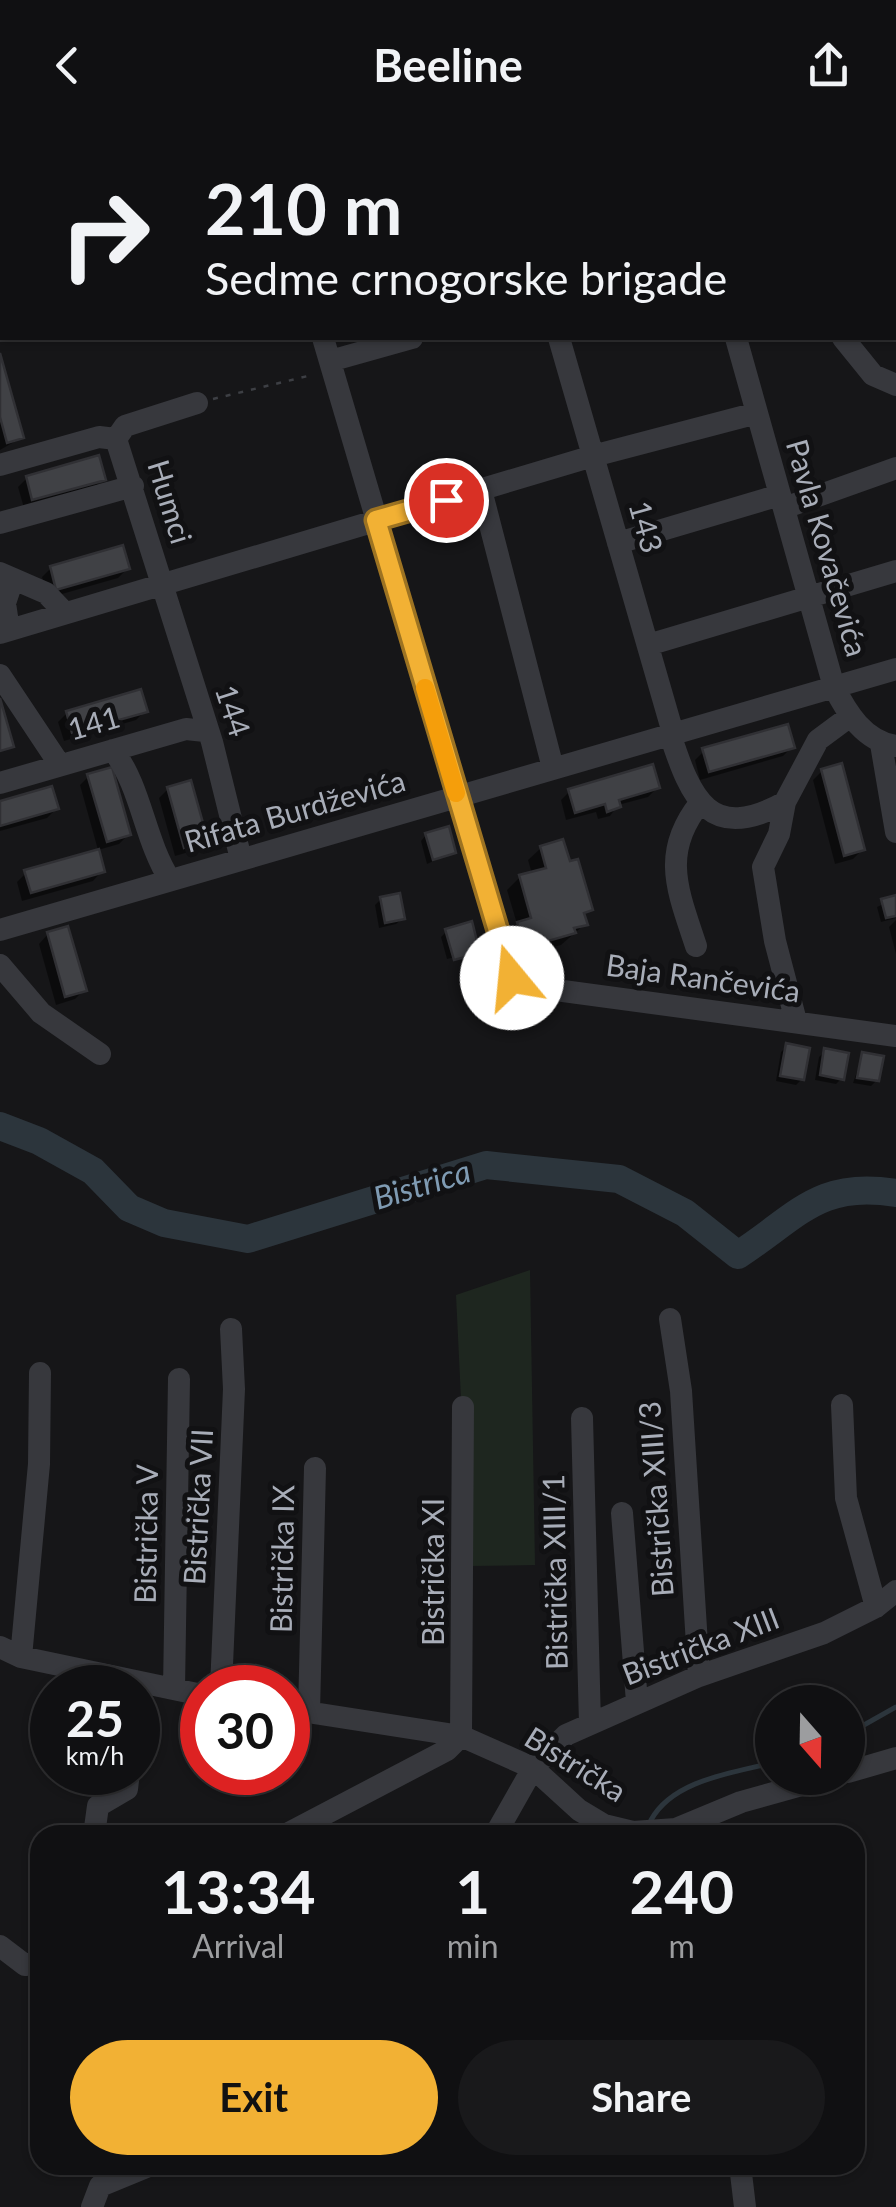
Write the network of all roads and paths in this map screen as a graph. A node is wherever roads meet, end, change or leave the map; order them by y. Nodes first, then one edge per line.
1 (324, 340) edge
2 (406, 340) edge
3 (560, 340) edge
4 (737, 340) edge
5 (845, 340) edge
6 (331, 366) junction
7 (896, 386) edge
8 (198, 404) joint
9 (757, 413) junction
10 (116, 439) junction
11 (593, 456) junction
12 (0, 465) edge
13 (896, 468) edge
14 (133, 486) junction
15 (481, 490) junction
16 (782, 501) junction
17 (376, 520) junction
18 (0, 522) edge
19 (618, 543) junction
20 (896, 571) edge
21 (6, 576) edge
22 (162, 583) junction
23 (808, 596) junction
24 (65, 613) junction
25 (4, 632) edge
26 (648, 645) junction
27 (896, 669) edge
28 (0, 674) edge
29 (834, 686) junction
30 (849, 717) junction
31 (205, 731) junction
32 (672, 734) junction
33 (888, 745) edge
34 (113, 750) junction
35 (60, 765) junction
36 (553, 768) junction
37 (0, 782) edge
38 (456, 796) junction
39 (785, 802) junction
40 (700, 804) junction
41 (896, 832) edge
42 (241, 860) junction
43 (170, 880) junction
44 (0, 930) edge
45 (696, 946) dead end
46 (0, 966) edge
47 (796, 1021) junction
48 (896, 1036) edge
49 (100, 1054) dead end
50 (670, 1319) dead end
51 (232, 1329) dead end
52 (40, 1373) dead end
53 (179, 1379) dead end
54 (842, 1405) dead end
55 (463, 1407) dead end
56 (582, 1418) dead end
57 (316, 1468) dead end
58 (622, 1513) dead end
59 (896, 1591) edge
60 (876, 1607) junction
61 (11, 1652) edge
62 (59, 1665) edge
63 (222, 1665) edge
64 (301, 1665) edge
65 (699, 1676) junction
66 (160, 1687) edge
67 (174, 1689) junction
68 (180, 1690) edge
69 (636, 1702) junction
70 (310, 1712) edge
71 (590, 1724) junction
72 (461, 1736) junction
73 (896, 1758) edge
74 (865, 1767) edge
75 (534, 1768) junction
76 (117, 1795) edge
77 (767, 1795) edge
78 (95, 1825) edge
79 (317, 1825) edge
80 (501, 1825) edge
81 (608, 1825) edge
82 (692, 1825) edge
83 (0, 1946) edge
84 (30, 1963) edge
85 (127, 2175) edge
86 (741, 2175) edge
87 (92, 2207) edge
88 (745, 2207) edge

1 - 6 street, Baja Rančevića
2 - 6 street
3 - 11 street, 143
4 - 9 street, Pavla Kovačevića
5 - 7 street
6 - 8 path
6 - 17 street, Baja Rančevića
8 - 10 street
9 - 11 street
9 - 16 street, Pavla Kovačevića
10 - 12 street
10 - 14 street, Humci
11 - 15 street
11 - 19 street, 143
13 - 16 street
14 - 18 street
14 - 22 street, Humci
15 - 17 street
15 - 36 street
16 - 19 street
16 - 23 street, Pavla Kovačevića
17 - 22 street
17 - 38 street, Baja Rančevića
19 - 26 street, 143
20 - 23 street
21 - 24 street
21 - 25 street
22 - 24 street
22 - 31 street, 144
23 - 26 street
23 - 29 street, Pavla Kovačevića
24 - 25 street
26 - 32 street, 143
27 - 29 street, Rifata Burdževića
28 - 35 street
29 - 30 street, Pavla Kovačevića
29 - 32 street, Rifata Burdževića
30 - 33 street, Pavla Kovačevića
30 - 39 street
31 - 34 street, 141
31 - 42 street, 144
32 - 36 street, Rifata Burdževića
32 - 40 street, 143
33 - 41 street
34 - 35 street, 141
34 - 43 street
35 - 37 street, 141
36 - 38 street, Rifata Burdževića
38 - 42 street, Rifata Burdževića
38 - 47 street, Baja Rančevića
39 - 40 street
39 - 47 street
40 - 45 street
42 - 43 street, Rifata Burdževića
43 - 44 street, Rifata Burdževića
46 - 49 street
47 - 48 street, Baja Rančevića
50 - 65 street, Bistrička XIII/3
51 - 63 street, Bistrička VII
52 - 61 street
53 - 67 street, Bistrička V
54 - 60 street
55 - 72 street, Bistrička XI
56 - 71 street, Bistrička XIII/1
57 - 64 street, Bistrička IX
58 - 69 street
59 - 60 street, Bistrička XIII
60 - 65 street, Bistrička XIII
61 - 62 street
65 - 69 street, Bistrička XIII
66 - 67 street
67 - 68 street
69 - 71 street, Bistrička XIII
70 - 72 street, Bistrička
71 - 75 street, Bistrička XIII
72 - 75 street, Bistrička
72 - 79 street
73 - 74 street
75 - 80 street, Bistrička XIII
75 - 81 street, Bistrička
76 - 78 street
77 - 82 street, Bistrička
83 - 84 street
85 - 87 street
86 - 88 street

